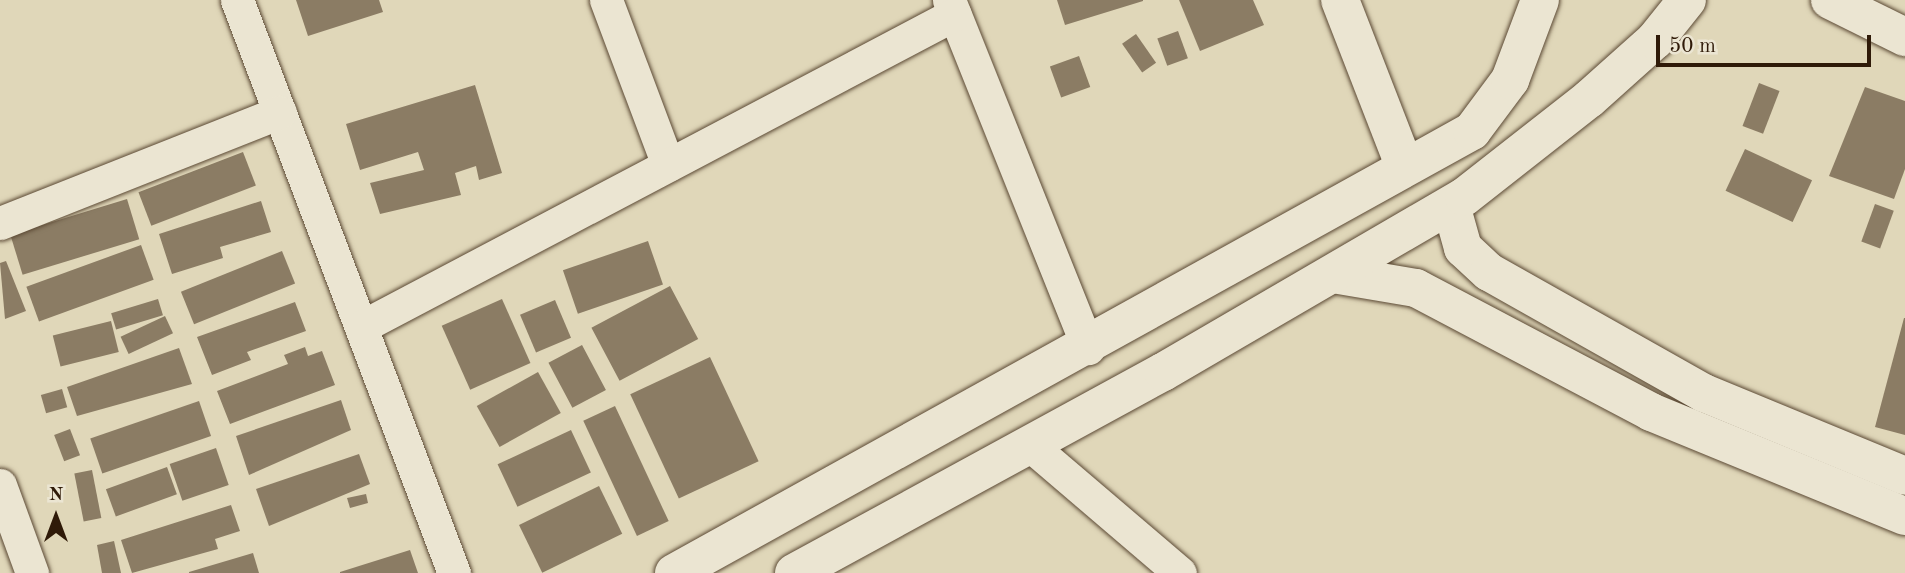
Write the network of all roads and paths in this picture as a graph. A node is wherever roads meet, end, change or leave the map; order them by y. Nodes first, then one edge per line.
1 (237, 0) edge
2 (606, 0) edge
3 (1340, 0) edge
4 (1540, 0) edge
5 (1688, 0) edge
6 (1830, 0) edge
7 (952, 7) edge
8 (1905, 37) edge
9 (280, 112) junction
10 (668, 165) junction
11 (1404, 165) junction
12 (1451, 205) junction
13 (0, 222) edge
14 (1332, 274) junction
15 (361, 327) junction
16 (1088, 348) junction
17 (1030, 445) junction
18 (1905, 476) edge
19 (0, 485) edge
20 (1905, 516) edge
21 (32, 573) edge
22 (454, 573) edge
23 (674, 573) edge
24 (794, 573) edge
25 (1180, 573) edge

1 - 9 street
2 - 10 street
3 - 11 main road
4 - 11 main road
5 - 12 main road
6 - 8 main road
7 - 10 street
7 - 16 street
9 - 13 street
9 - 15 street
10 - 15 street
11 - 16 main road
12 - 14 main road
12 - 18 main road
14 - 17 main road
14 - 20 main road
15 - 22 street
16 - 23 main road
17 - 24 main road
17 - 25 street
19 - 21 street

